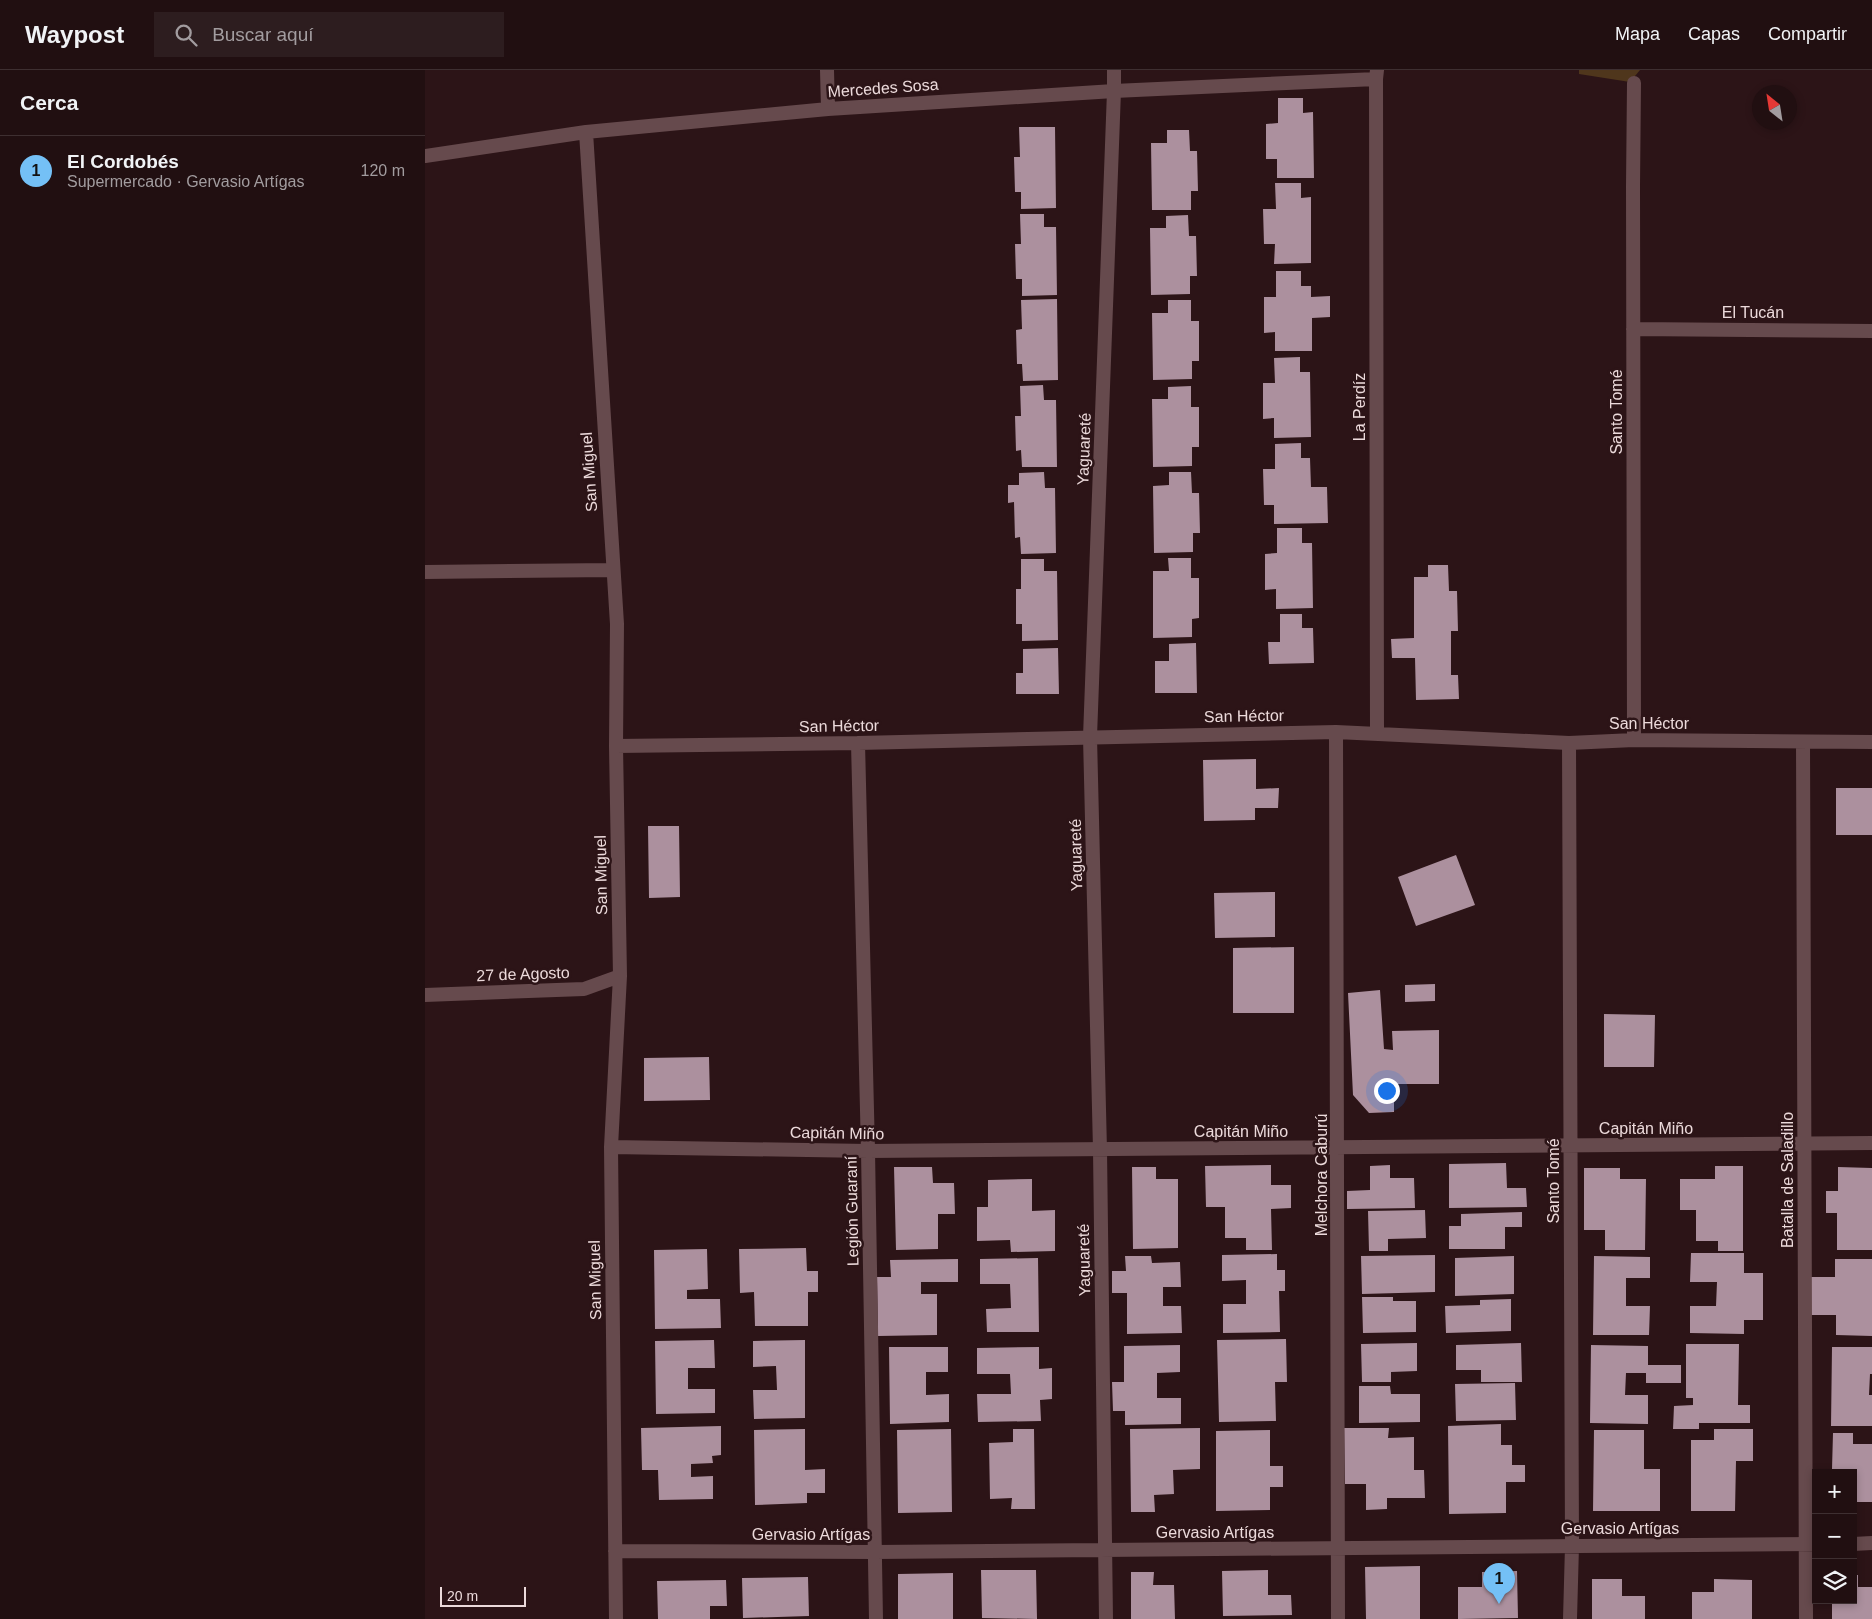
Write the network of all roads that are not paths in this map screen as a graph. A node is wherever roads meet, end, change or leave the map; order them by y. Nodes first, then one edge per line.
1 (827, 70) edge
2 (1114, 70) edge
3 (1377, 74) edge
4 (1634, 83) dead end
5 (1114, 91) junction
6 (828, 109) junction
7 (586, 132) junction
8 (425, 156) edge
9 (1633, 329) junction
10 (1872, 331) edge
11 (613, 570) junction
12 (425, 572) edge
13 (1336, 732) junction
14 (1377, 734) junction
15 (1090, 737) junction
16 (1634, 740) junction
17 (1569, 742) junction
18 (1803, 742) junction
19 (1872, 742) edge
20 (858, 743) junction
21 (616, 746) junction
22 (620, 976) junction
23 (425, 995) edge
24 (1872, 1143) edge
25 (1805, 1144) junction
26 (1570, 1146) junction
27 (611, 1147) junction
28 (1339, 1148) junction
29 (1099, 1150) junction
30 (868, 1151) junction
31 (1872, 1543) edge
32 (1811, 1544) edge
33 (1857, 1544) edge
34 (1571, 1546) junction
35 (1339, 1548) junction
36 (1105, 1550) junction
37 (615, 1551) junction
38 (875, 1552) junction
39 (616, 1619) edge
40 (877, 1619) edge
41 (1106, 1619) edge
42 (1339, 1619) edge
43 (1570, 1619) edge
44 (1806, 1619) edge

1 - 6 street
2 - 5 street, Yaguareté
3 - 5 street, Mercedes Sosa
3 - 14 street, La Perdíz
4 - 9 street, Santo Tomé
5 - 6 street, Mercedes Sosa
5 - 15 street, Yaguareté
6 - 7 street, Mercedes Sosa
7 - 8 street, Mercedes Sosa
7 - 11 street, San Miguel
9 - 10 street, El Tucán
9 - 16 street, Santo Tomé
11 - 12 street
11 - 21 street, San Miguel
13 - 14 street, San Héctor
13 - 15 street, San Héctor
13 - 28 street, Melchora Caburú
14 - 17 street, San Héctor
15 - 20 street, San Héctor
15 - 29 street, Yaguareté
16 - 17 street, San Héctor
16 - 18 street, San Héctor
17 - 26 street, Santo Tomé
18 - 19 street, San Héctor
18 - 25 street, Batalla de Saladillo
20 - 21 street, San Héctor
20 - 30 street, Legión Guaraní
21 - 22 street, San Miguel
22 - 23 street, 27 de Agosto
22 - 27 street, San Miguel
24 - 25 street, Capitán Miño
25 - 26 street, Capitán Miño
25 - 32 street, Batalla de Saladillo
26 - 28 street, Capitán Miño
26 - 34 street, Santo Tomé
27 - 30 street, Capitán Miño
27 - 37 street, San Miguel
28 - 29 street, Capitán Miño
28 - 35 street, Melchora Caburú
29 - 30 street, Capitán Miño
29 - 36 street, Yaguareté
30 - 38 street, Legión Guaraní
31 - 33 street
32 - 34 street, Gervasio Artígas
32 - 44 street, Batalla de Saladillo
34 - 35 street, Gervasio Artígas
34 - 43 street, Santo Tomé
35 - 36 street, Gervasio Artígas
35 - 42 street, Melchora Caburú
36 - 38 street, Gervasio Artígas
36 - 41 street, Yaguareté
37 - 38 street, Gervasio Artígas
37 - 39 street, San Miguel
38 - 40 street, Legión Guaraní

